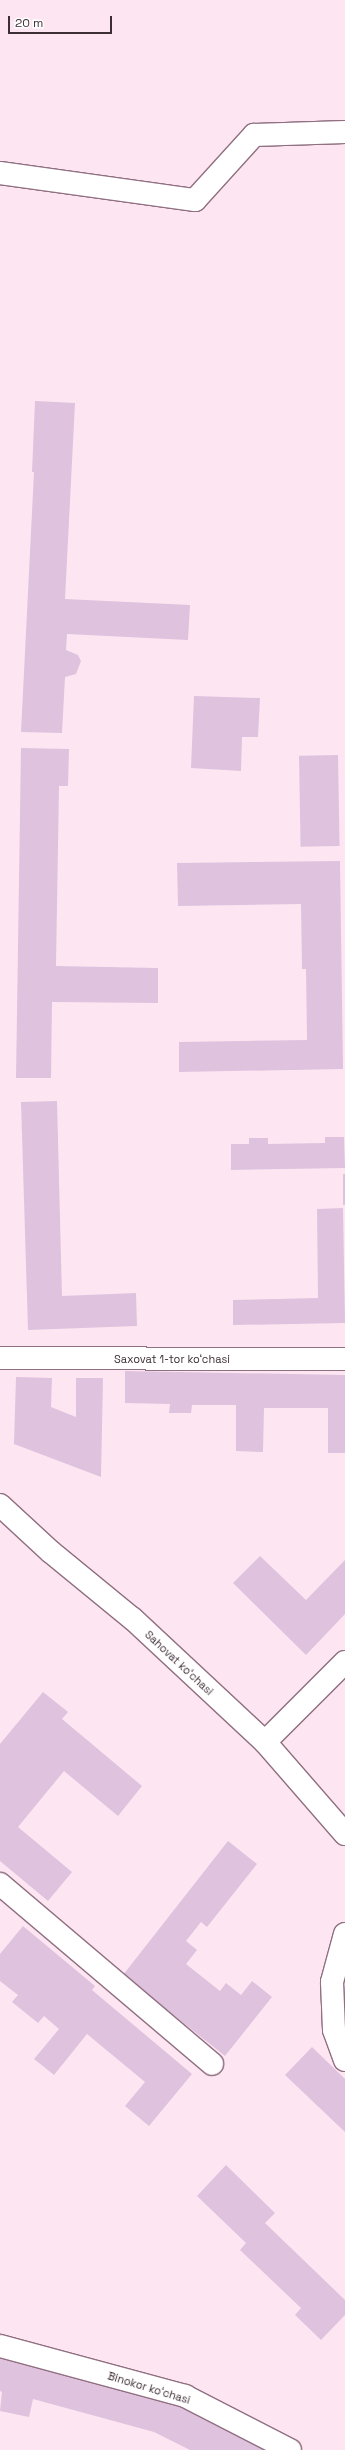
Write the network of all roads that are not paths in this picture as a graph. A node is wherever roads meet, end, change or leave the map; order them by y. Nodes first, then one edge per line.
1 (345, 132) edge
2 (0, 173) edge
3 (0, 1358) edge
4 (345, 1359) edge
5 (0, 1505) edge
6 (345, 1662) edge
7 (265, 1742) junction
8 (345, 1834) edge
9 (0, 1884) edge
10 (345, 1934) edge
11 (345, 2060) edge
12 (212, 2064) dead end
13 (0, 2346) edge
14 (290, 2450) edge

1 - 2 street
3 - 4 street, Saxovat 1-tor koʻchasi
5 - 7 street, Sahovat koʻchasi
6 - 7 street
7 - 8 street, Sahovat koʻchasi
9 - 12 street
10 - 11 street
13 - 14 street, Binokor koʻchasi

